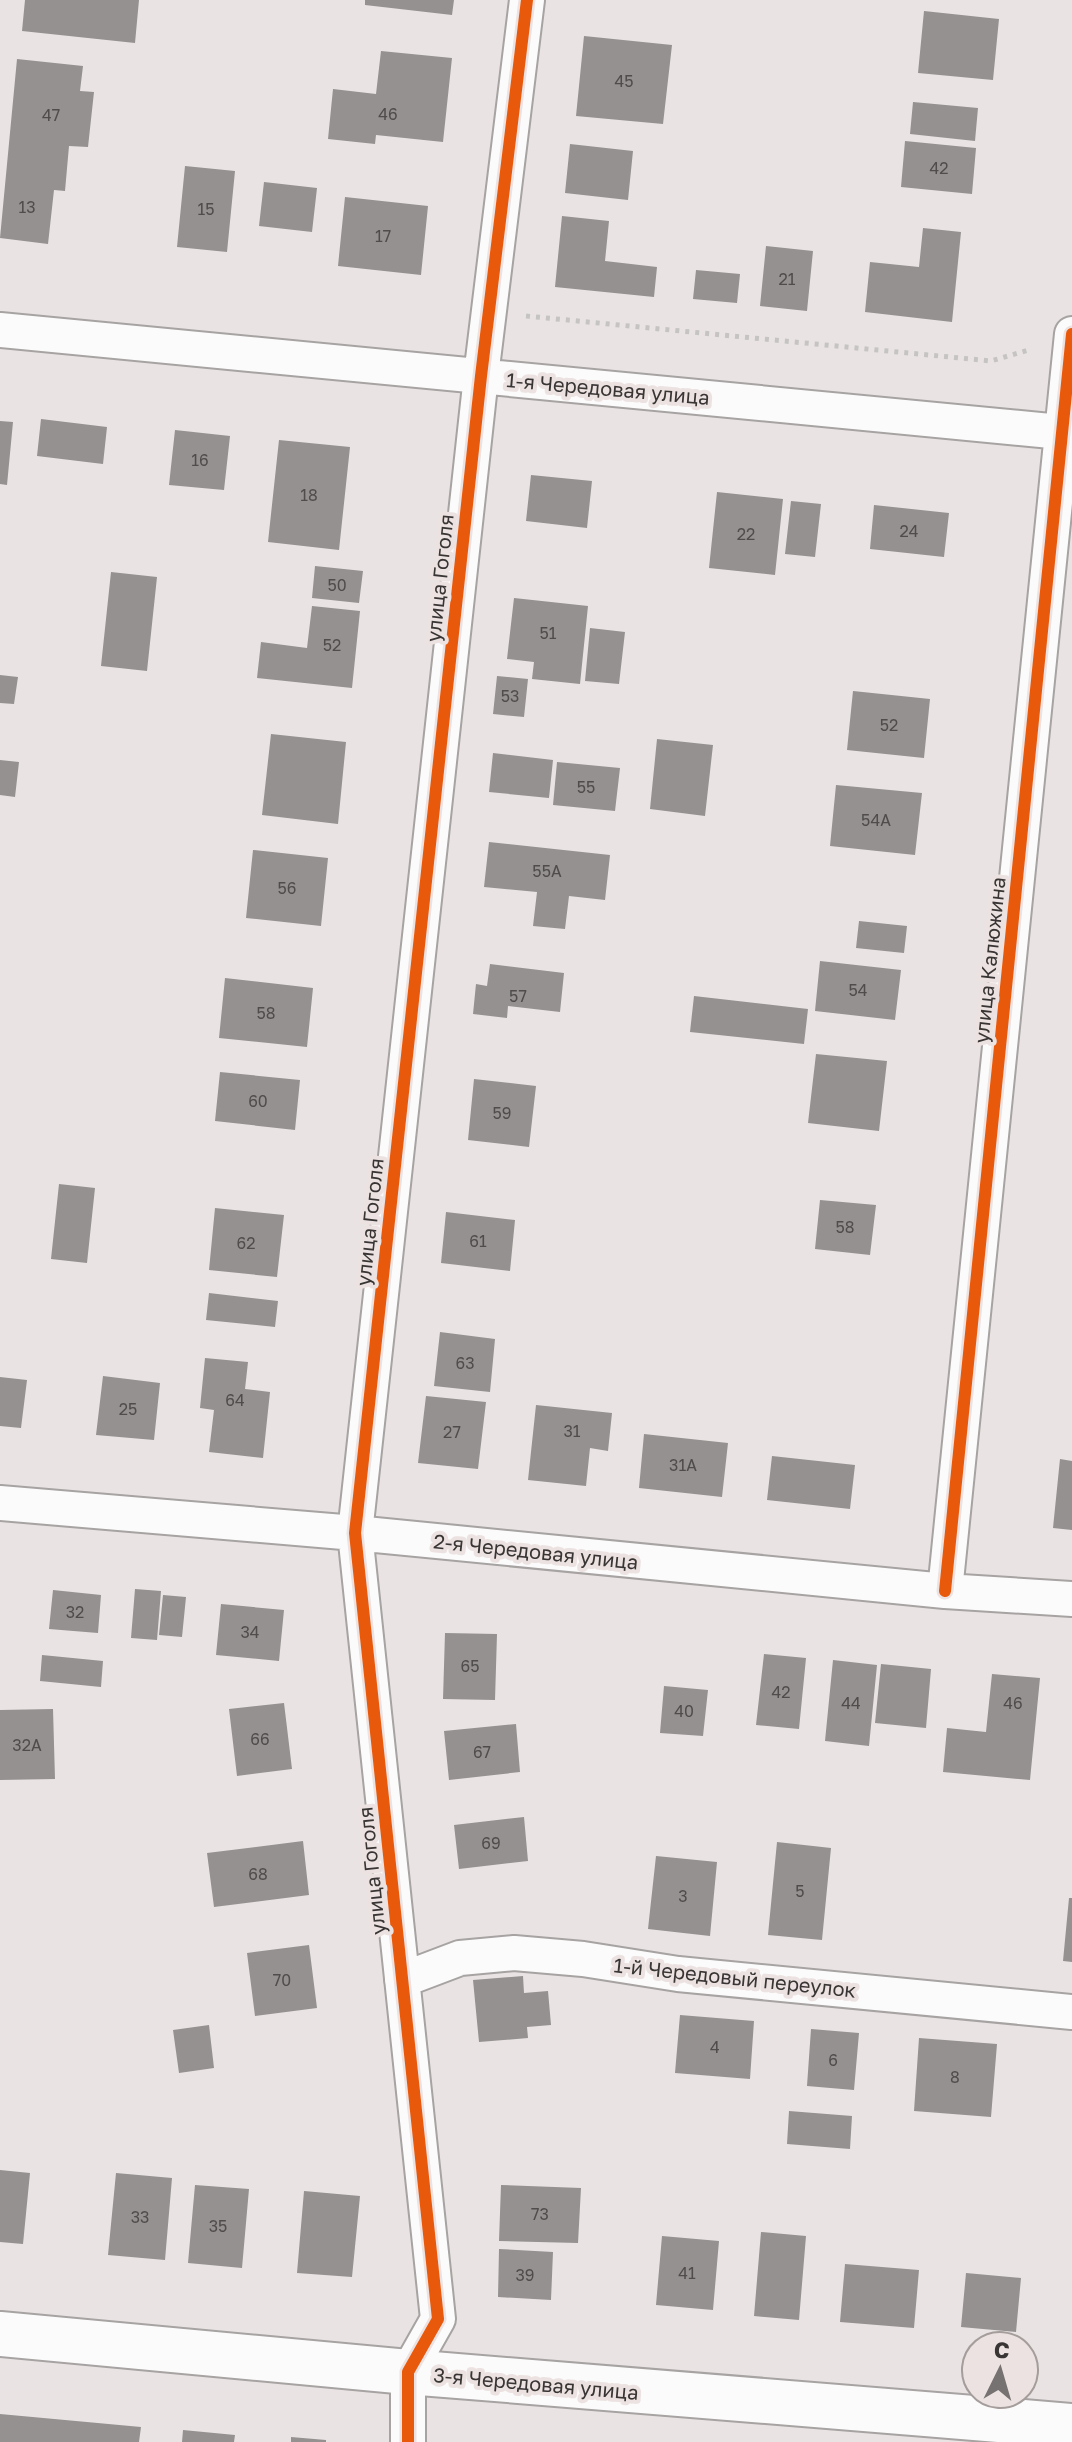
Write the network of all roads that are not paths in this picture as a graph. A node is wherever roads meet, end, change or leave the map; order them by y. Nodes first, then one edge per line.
1 (527, 0) edge
2 (0, 330) edge
3 (1072, 336) edge
4 (481, 376) junction
5 (1067, 432) edge
6 (0, 1503) edge
7 (355, 1533) junction
8 (945, 1591) junction
9 (1072, 1599) edge
10 (402, 1980) junction
11 (1072, 2012) edge
12 (0, 2334) edge
13 (408, 2372) junction
14 (1072, 2426) edge
15 (408, 2442) edge

1 - 4 street, улица Гоголя
2 - 4 street, 1-я Чередовая улица
3 - 5 street, улица Калюжина
4 - 5 street, 1-я Чередовая улица
4 - 7 street, улица Гоголя
5 - 8 street, улица Калюжина
6 - 7 street, 2-я Чередовая улица
7 - 8 street, 2-я Чередовая улица
7 - 10 street, улица Гоголя
8 - 9 street, 2-я Чередовая улица
10 - 11 street, 1-й Чередовый переулок
10 - 13 street, улица Гоголя
12 - 13 street, 3-я Чередовая улица
13 - 14 street, 3-я Чередовая улица
13 - 15 street, улица Гоголя

